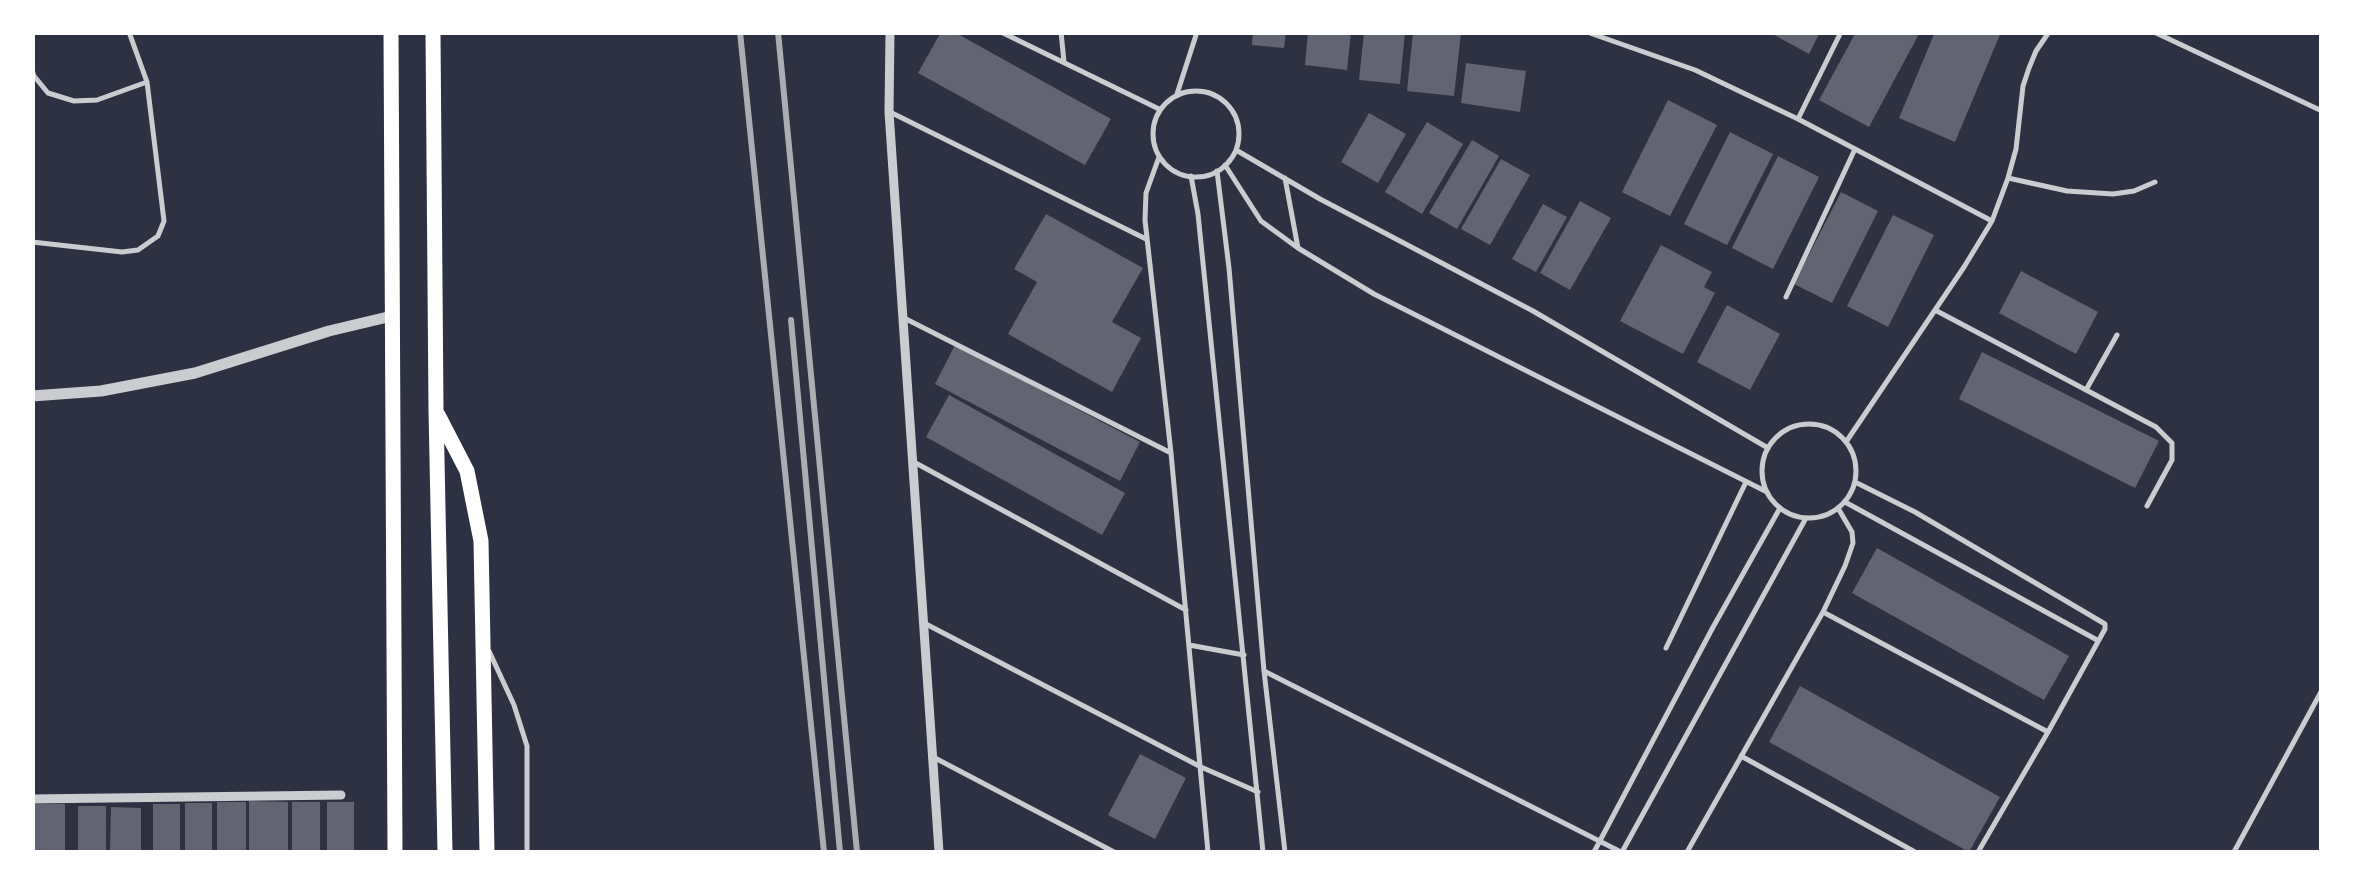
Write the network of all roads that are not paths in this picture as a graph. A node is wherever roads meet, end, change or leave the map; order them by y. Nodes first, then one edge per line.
1 (129, 32) edge
2 (391, 32) edge
3 (434, 32) edge
4 (890, 32) edge
5 (1001, 32) edge
6 (1061, 32) edge
7 (1197, 32) edge
8 (1587, 32) edge
9 (1841, 32) edge
10 (2049, 32) edge
11 (2154, 32) edge
12 (1064, 62) junction
13 (32, 70) edge
14 (148, 82) junction
15 (1177, 94) junction
16 (1160, 110) junction
17 (2322, 111) edge
18 (889, 112) junction
19 (1798, 119) junction
20 (1855, 149) junction
21 (1236, 150) junction
22 (1159, 156) junction
23 (1225, 165) junction
24 (1217, 172) junction
25 (1191, 176) junction
26 (1284, 178) junction
27 (2008, 178) junction
28 (2154, 182) dead end
29 (1992, 220) junction
30 (1148, 240) junction
31 (32, 242) edge
32 (1298, 248) junction
33 (1786, 298) dead end
34 (1936, 310) junction
35 (392, 316) junction
36 (903, 318) junction
37 (2117, 334) dead end
38 (2086, 390) junction
39 (32, 396) edge
40 (436, 410) junction
41 (1846, 442) junction
42 (1768, 448) junction
43 (1171, 452) junction
44 (912, 462) junction
45 (1746, 482) junction
46 (1855, 482) junction
47 (1767, 492) junction
48 (1845, 502) junction
49 (2147, 506) dead end
50 (1780, 508) junction
51 (1838, 508) junction
52 (1806, 518) junction
53 (1186, 610) junction
54 (1824, 612) junction
55 (924, 624) junction
56 (483, 639) junction
57 (2097, 640) junction
58 (1189, 645) junction
59 (1666, 648) dead end
60 (1244, 655) junction
61 (1264, 671) junction
62 (2322, 690) edge
63 (2048, 732) junction
64 (1741, 756) junction
65 (933, 757) junction
66 (1201, 768) junction
67 (1258, 792) junction
68 (340, 795) dead end
69 (32, 798) edge
70 (1600, 840) junction
71 (396, 852) edge
72 (445, 852) edge
73 (487, 852) edge
74 (527, 852) edge
75 (940, 852) edge
76 (1114, 852) edge
77 (1208, 852) edge
78 (1263, 852) edge
79 (1284, 852) edge
80 (1594, 852) edge
81 (1622, 852) edge
82 (1688, 852) edge
83 (1915, 852) edge
84 (1978, 852) edge
85 (2234, 852) edge

1 - 14 lane
2 - 35 highway
3 - 40 highway
4 - 18 street
5 - 12 lane
6 - 12 lane
7 - 15 lane
8 - 19 lane
9 - 19 lane
10 - 27 lane
11 - 17 lane
12 - 16 lane
13 - 14 lane
14 - 31 lane
15 - 16 lane
15 - 21 lane
16 - 22 lane
18 - 30 lane
18 - 36 street
19 - 20 lane
20 - 29 lane
20 - 33 lane
21 - 23 lane
21 - 26 lane
22 - 25 lane
22 - 30 lane
23 - 24 lane
23 - 32 lane
24 - 25 lane
24 - 61 lane
25 - 60 lane
26 - 32 lane
26 - 42 lane
27 - 28 lane
27 - 29 lane
29 - 34 lane
30 - 43 lane
32 - 45 lane
34 - 38 lane
34 - 41 lane
35 - 39 street
35 - 71 highway
36 - 43 lane
36 - 44 street
37 - 38 lane
38 - 49 lane
40 - 56 highway
40 - 72 highway
41 - 42 lane
41 - 46 lane
42 - 47 lane
43 - 53 lane
44 - 53 lane
44 - 55 street
45 - 47 lane
45 - 59 lane
46 - 48 lane
46 - 57 lane
47 - 50 lane
48 - 51 lane
48 - 57 lane
50 - 52 lane
50 - 70 lane
51 - 52 lane
51 - 54 lane
52 - 81 lane
53 - 58 lane
54 - 63 lane
54 - 64 lane
55 - 65 street
55 - 66 lane
56 - 73 highway
56 - 74 lane
57 - 63 lane
58 - 60 lane
58 - 66 lane
60 - 67 lane
61 - 70 lane
61 - 79 lane
62 - 85 lane
63 - 84 lane
64 - 82 lane
64 - 83 lane
65 - 75 street
65 - 76 lane
66 - 67 lane
66 - 77 lane
67 - 78 lane
68 - 69 street
70 - 80 lane
70 - 81 lane

